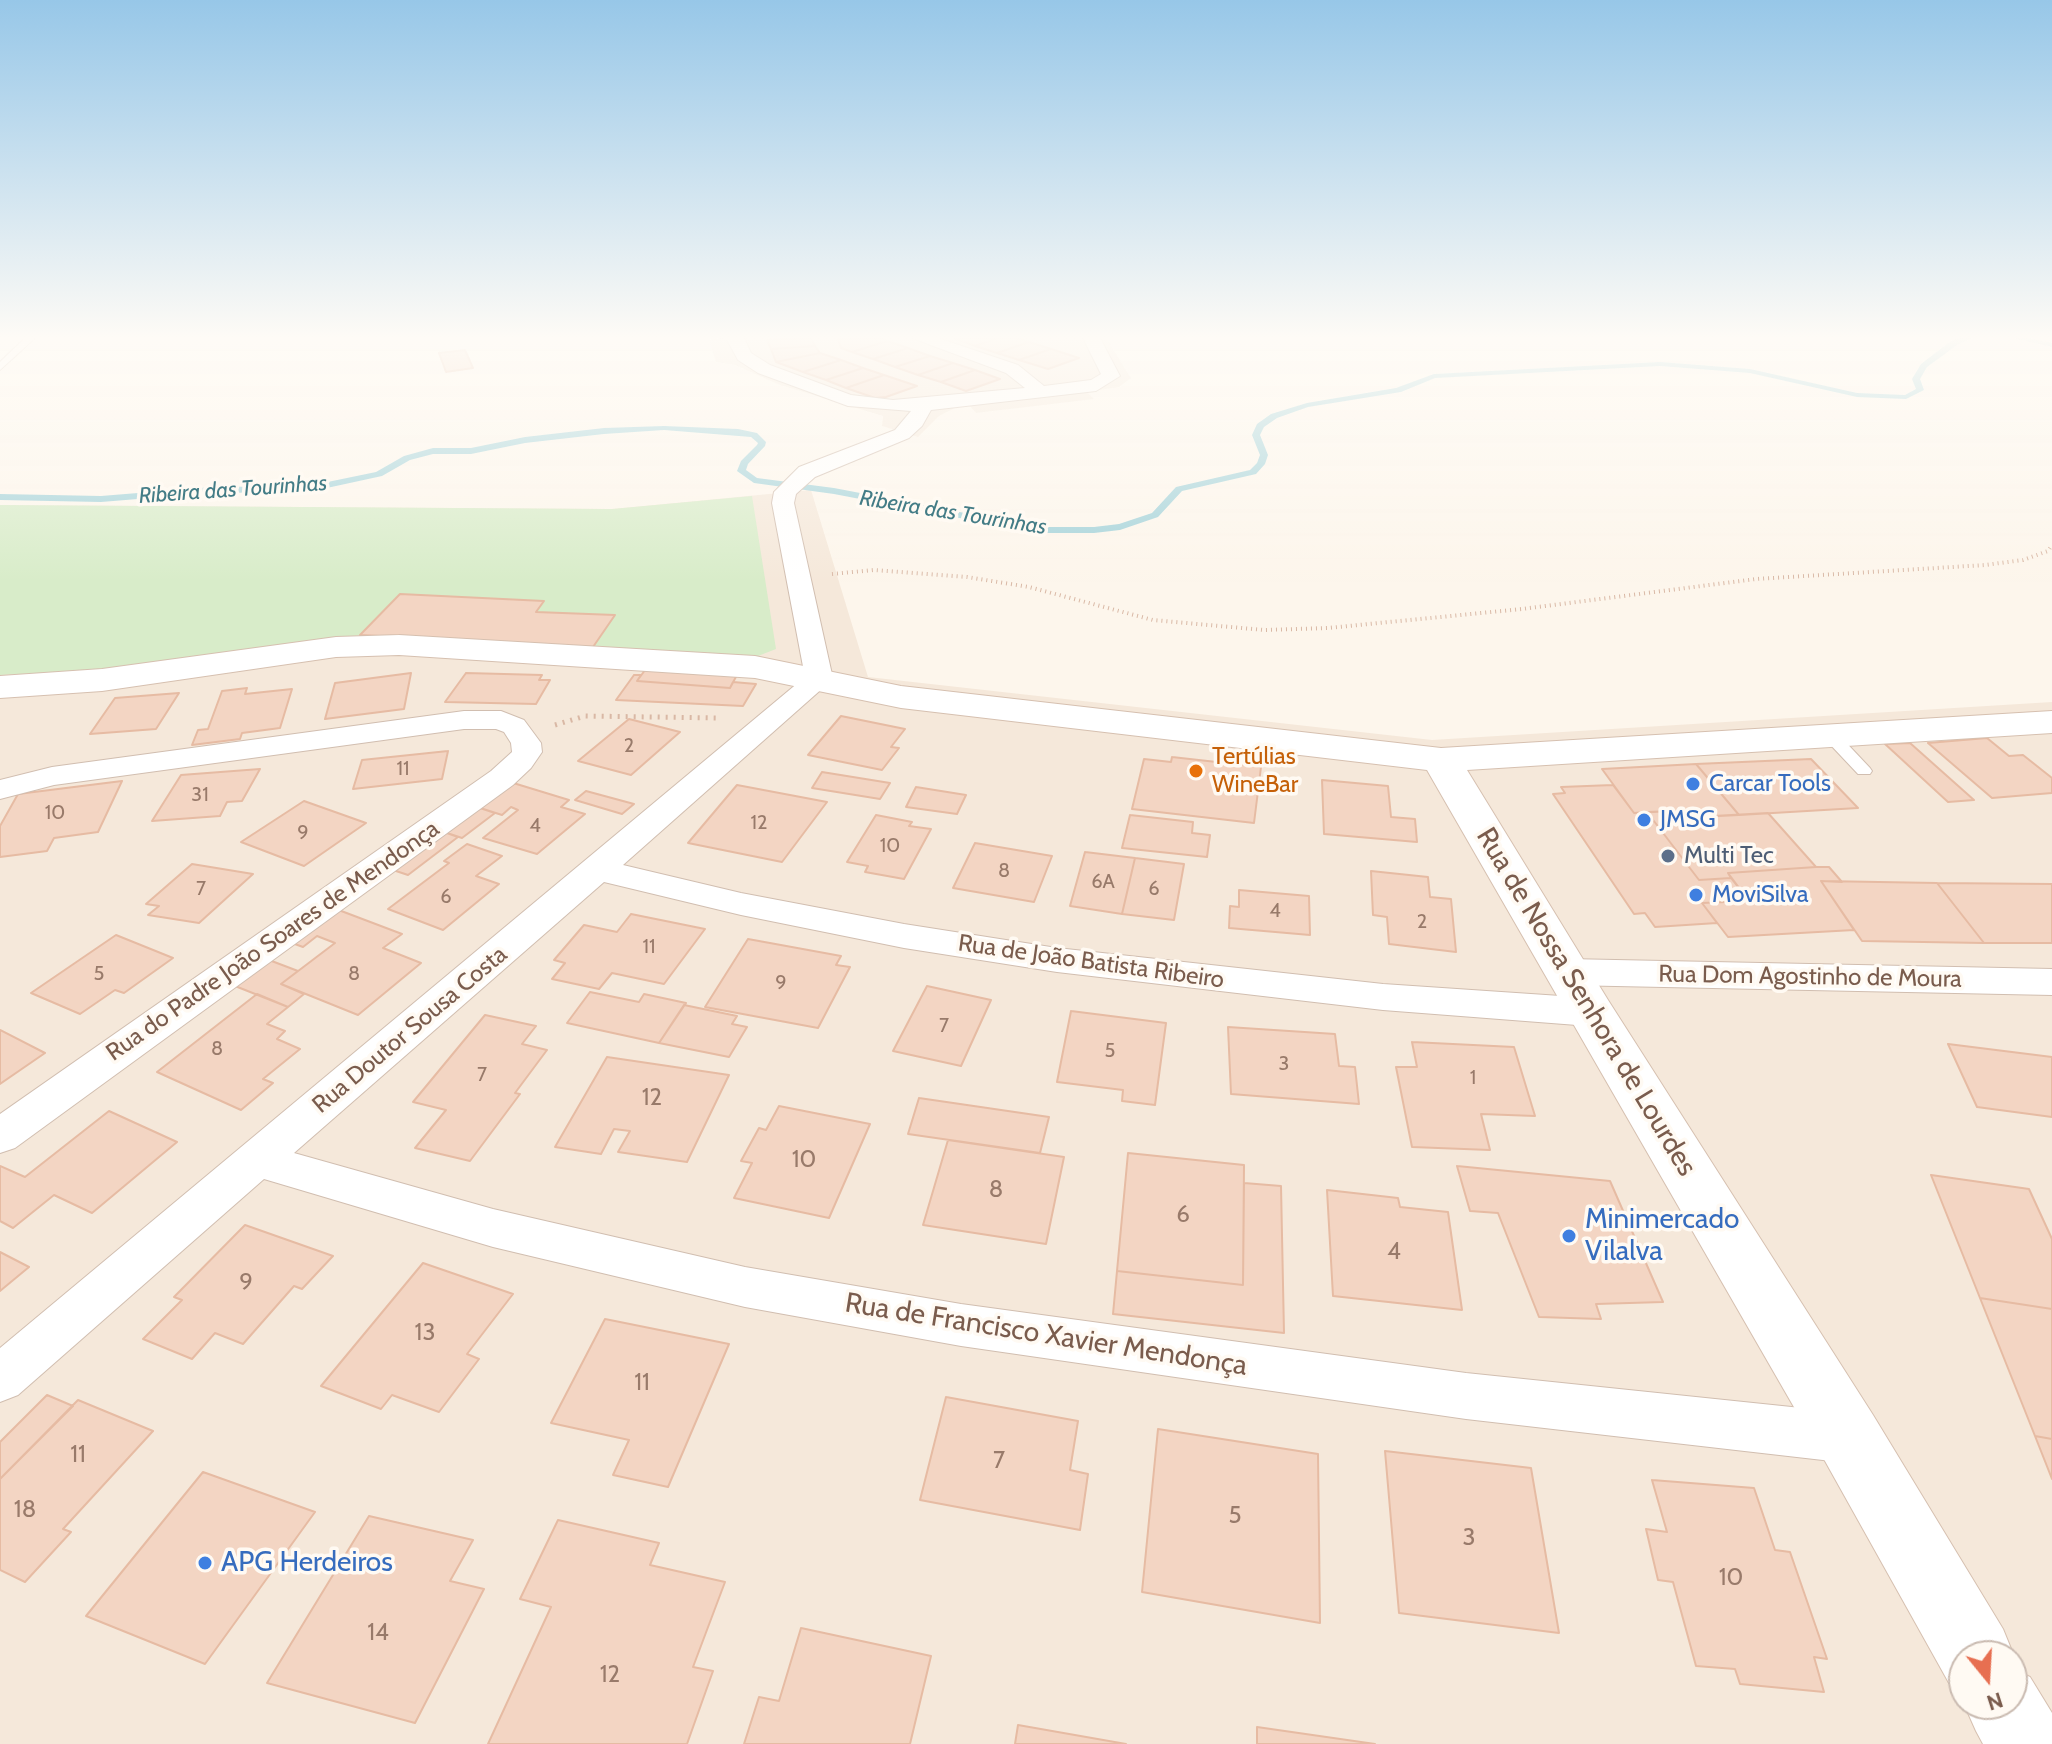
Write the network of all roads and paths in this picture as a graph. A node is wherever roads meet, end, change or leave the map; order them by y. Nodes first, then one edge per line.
1 (916, 419) edge
2 (2052, 545) edge
3 (802, 586) junction
4 (819, 679) junction
5 (0, 687) edge
6 (585, 716) dead end
7 (720, 718) dead end
8 (2052, 722) edge
9 (1831, 736) junction
10 (1441, 760) junction
11 (1864, 771) dead end
12 (0, 790) edge
13 (598, 870) junction
14 (2052, 982) edge
15 (1579, 992) junction
16 (0, 1136) edge
17 (257, 1160) junction
18 (0, 1379) edge
19 (1849, 1438) junction
20 (1967, 1640) edge
21 (2012, 1720) edge
22 (2026, 1744) edge

1 - 3 street
2 - 3 path
3 - 4 street
4 - 5 street
4 - 10 street
4 - 13 street, Rua Doutor Sousa Costa
6 - 7 path
8 - 9 street
9 - 10 street
9 - 11 lane
10 - 15 street, Rua de Nossa Senhora de Lourdes
12 - 16 street, Rua do Padre João Soares de Mendonça
13 - 15 street, Rua de João Batista Ribeiro
13 - 17 street, Rua Doutor Sousa Costa
14 - 15 street, Rua Dom Agostinho de Moura
15 - 19 street, Rua de Nossa Senhora de Lourdes
17 - 18 street, Rua Doutor Sousa Costa
17 - 19 street, Rua de Francisco Xavier Mendonça
19 - 20 street, Rua de Nossa Senhora de Lourdes
21 - 22 street

